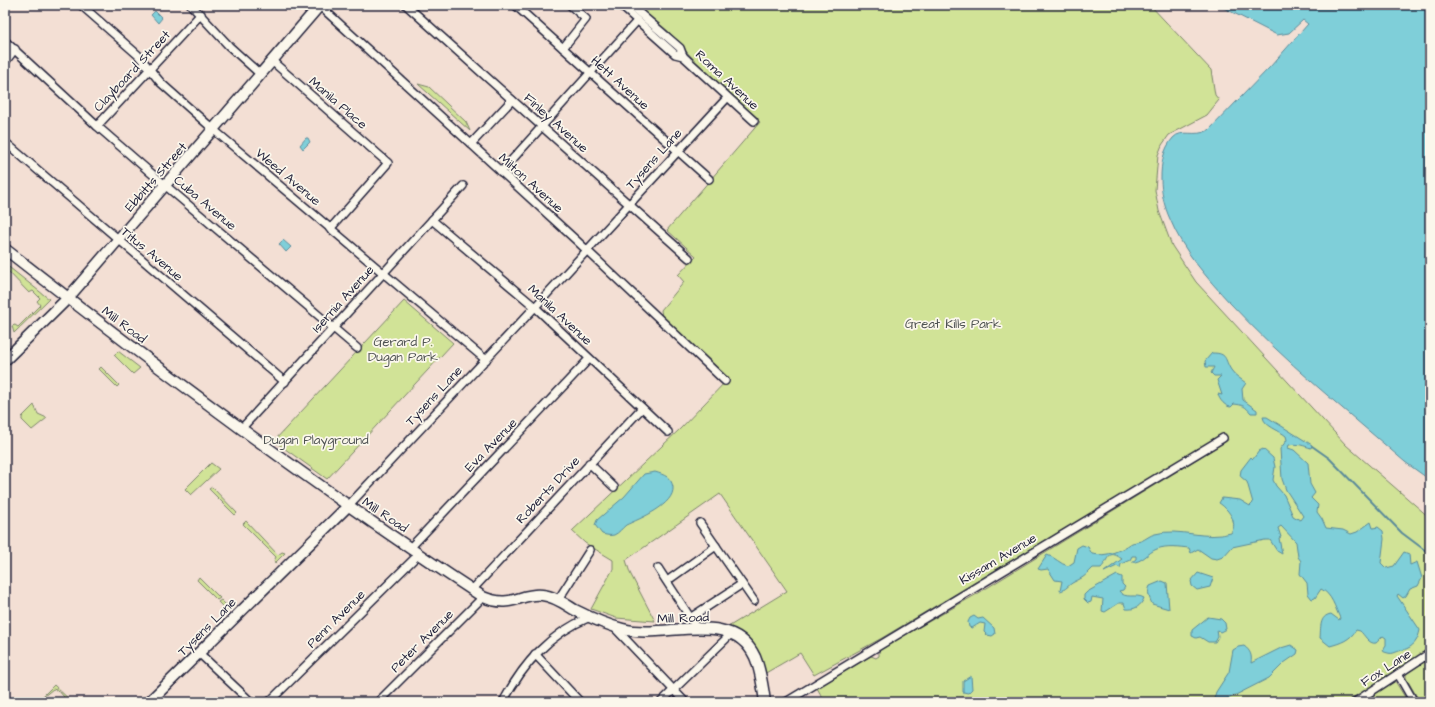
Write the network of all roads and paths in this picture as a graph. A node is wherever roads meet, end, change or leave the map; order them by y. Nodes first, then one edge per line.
1 (81, 5) edge
2 (191, 5) edge
3 (320, 5) edge
4 (406, 5) edge
5 (516, 5) edge
6 (570, 5) edge
7 (620, 5) edge
8 (630, 5) edge
9 (200, 14) junction
10 (637, 21) junction
11 (5, 41) edge
12 (563, 48) junction
13 (15, 49) junction
14 (683, 56) junction
15 (272, 61) junction
16 (5, 62) edge
17 (149, 69) junction
18 (591, 73) junction
19 (260, 74) junction
20 (727, 98) junction
21 (512, 100) junction
22 (754, 122) dead end
23 (97, 126) junction
24 (542, 126) junction
25 (214, 130) junction
26 (5, 142) edge
27 (471, 144) junction
28 (678, 151) junction
29 (501, 172) junction
30 (709, 179) dead end
31 (166, 186) junction
32 (463, 186) dead end
33 (630, 206) junction
34 (432, 220) junction
35 (330, 230) junction
36 (118, 241) junction
37 (5, 249) edge
38 (587, 251) junction
39 (689, 258) dead end
40 (382, 274) junction
41 (68, 298) junction
42 (535, 307) junction
43 (333, 327) junction
44 (357, 348) dead end
45 (589, 359) junction
46 (5, 360) edge
47 (486, 360) junction
48 (725, 380) dead end
49 (285, 382) junction
50 (642, 408) junction
51 (241, 429) junction
52 (668, 432) dead end
53 (1223, 438) dead end
54 (589, 463) junction
55 (614, 487) dead end
56 (348, 506) junction
57 (700, 523) dead end
58 (716, 546) junction
59 (410, 548) junction
60 (590, 550) dead end
61 (419, 554) junction
62 (658, 568) dead end
63 (666, 581) junction
64 (742, 584) junction
65 (472, 590) junction
66 (483, 597) junction
67 (558, 600) junction
68 (754, 601) dead end
69 (590, 617) junction
70 (690, 618) junction
71 (614, 627) junction
72 (697, 628) junction
73 (731, 634) junction
74 (199, 653) junction
75 (1430, 653) edge
76 (535, 654) junction
77 (1398, 674) junction
78 (674, 690) junction
79 (149, 702) edge
80 (251, 702) edge
81 (269, 702) edge
82 (378, 702) edge
83 (503, 702) edge
84 (580, 702) edge
85 (661, 702) edge
86 (685, 702) edge
87 (765, 702) edge
88 (786, 702) edge
89 (1355, 702) edge
90 (1414, 702) edge

1 - 17 street, Weed Avenue
2 - 9 street
3 - 15 street, Ebbitts Street
3 - 27 street, Milton Avenue
4 - 21 street, Finley Avenue
5 - 12 street, Hett Avenue
6 - 12 street
7 - 10 street, Roma Avenue
8 - 14 street, Roma Avenue
9 - 17 street, Clayboard Street
9 - 19 street
10 - 14 street, Roma Avenue
10 - 18 street
11 - 13 street, Cuba Avenue
12 - 18 street, Hett Avenue
13 - 16 street
13 - 23 street, Cuba Avenue
14 - 20 street, Roma Avenue
15 - 19 street, Ebbitts Street
15 - 35 street, Manila Place
17 - 23 street, Clayboard Street
17 - 25 street, Weed Avenue
18 - 24 street
18 - 28 street, Hett Avenue
19 - 25 street, Ebbitts Street
20 - 22 street, Roma Avenue
20 - 28 street, Tysens Lane
21 - 24 street, Finley Avenue
21 - 27 street
23 - 31 street, Cuba Avenue
24 - 29 street
24 - 33 street, Finley Avenue
25 - 31 street, Ebbitts Street
25 - 35 street, Weed Avenue
26 - 36 street, Titus Avenue
27 - 29 street, Milton Avenue
28 - 30 street, Hett Avenue
28 - 33 street, Tysens Lane
29 - 38 street, Milton Avenue
31 - 36 street, Ebbitts Street
31 - 43 street, Cuba Avenue
32 - 34 street, Isernia Avenue
33 - 38 street, Tysens Lane
33 - 39 street, Finley Avenue
34 - 40 street, Isernia Avenue
34 - 42 street, Manila Avenue
35 - 40 street, Weed Avenue
36 - 41 street, Ebbitts Street
36 - 49 street, Titus Avenue
37 - 41 street, Mill Road
38 - 42 street, Tysens Lane
38 - 48 street, Milton Avenue
40 - 43 street, Isernia Avenue
40 - 47 street, Weed Avenue
41 - 46 street, Ebbitts Street
41 - 51 street, Mill Road
42 - 45 street, Manila Avenue
42 - 47 street, Tysens Lane
43 - 44 street, Cuba Avenue
43 - 49 street, Isernia Avenue
45 - 50 street, Manila Avenue
45 - 59 street, Eva Avenue
47 - 56 street, Tysens Lane
49 - 51 street, Isernia Avenue
50 - 52 street, Manila Avenue
50 - 54 street, Roberts Drive
51 - 56 street, Mill Road
53 - 88 street, Kissam Avenue
54 - 55 street
54 - 65 street, Roberts Drive
56 - 59 street, Mill Road
56 - 74 street, Tysens Lane
57 - 58 street
58 - 63 street
58 - 64 street
59 - 61 street, Mill Road
60 - 67 street
61 - 65 street, Mill Road
61 - 81 street, Penn Avenue
62 - 63 street
63 - 70 street
64 - 68 street
64 - 70 street
65 - 66 street, Mill Road
66 - 67 street, Mill Road
66 - 82 street, Peter Avenue
67 - 69 street, Mill Road
69 - 71 street, Mill Road
69 - 76 street
70 - 72 street
71 - 72 street, Mill Road
71 - 78 street
72 - 73 street, Mill Road
73 - 78 street
73 - 87 street, Mill Road
74 - 79 street, Tysens Lane
74 - 80 street
75 - 77 street, Fox Lane
76 - 83 street
76 - 84 street
77 - 89 street, Fox Lane
77 - 90 street
78 - 85 street
78 - 86 street

